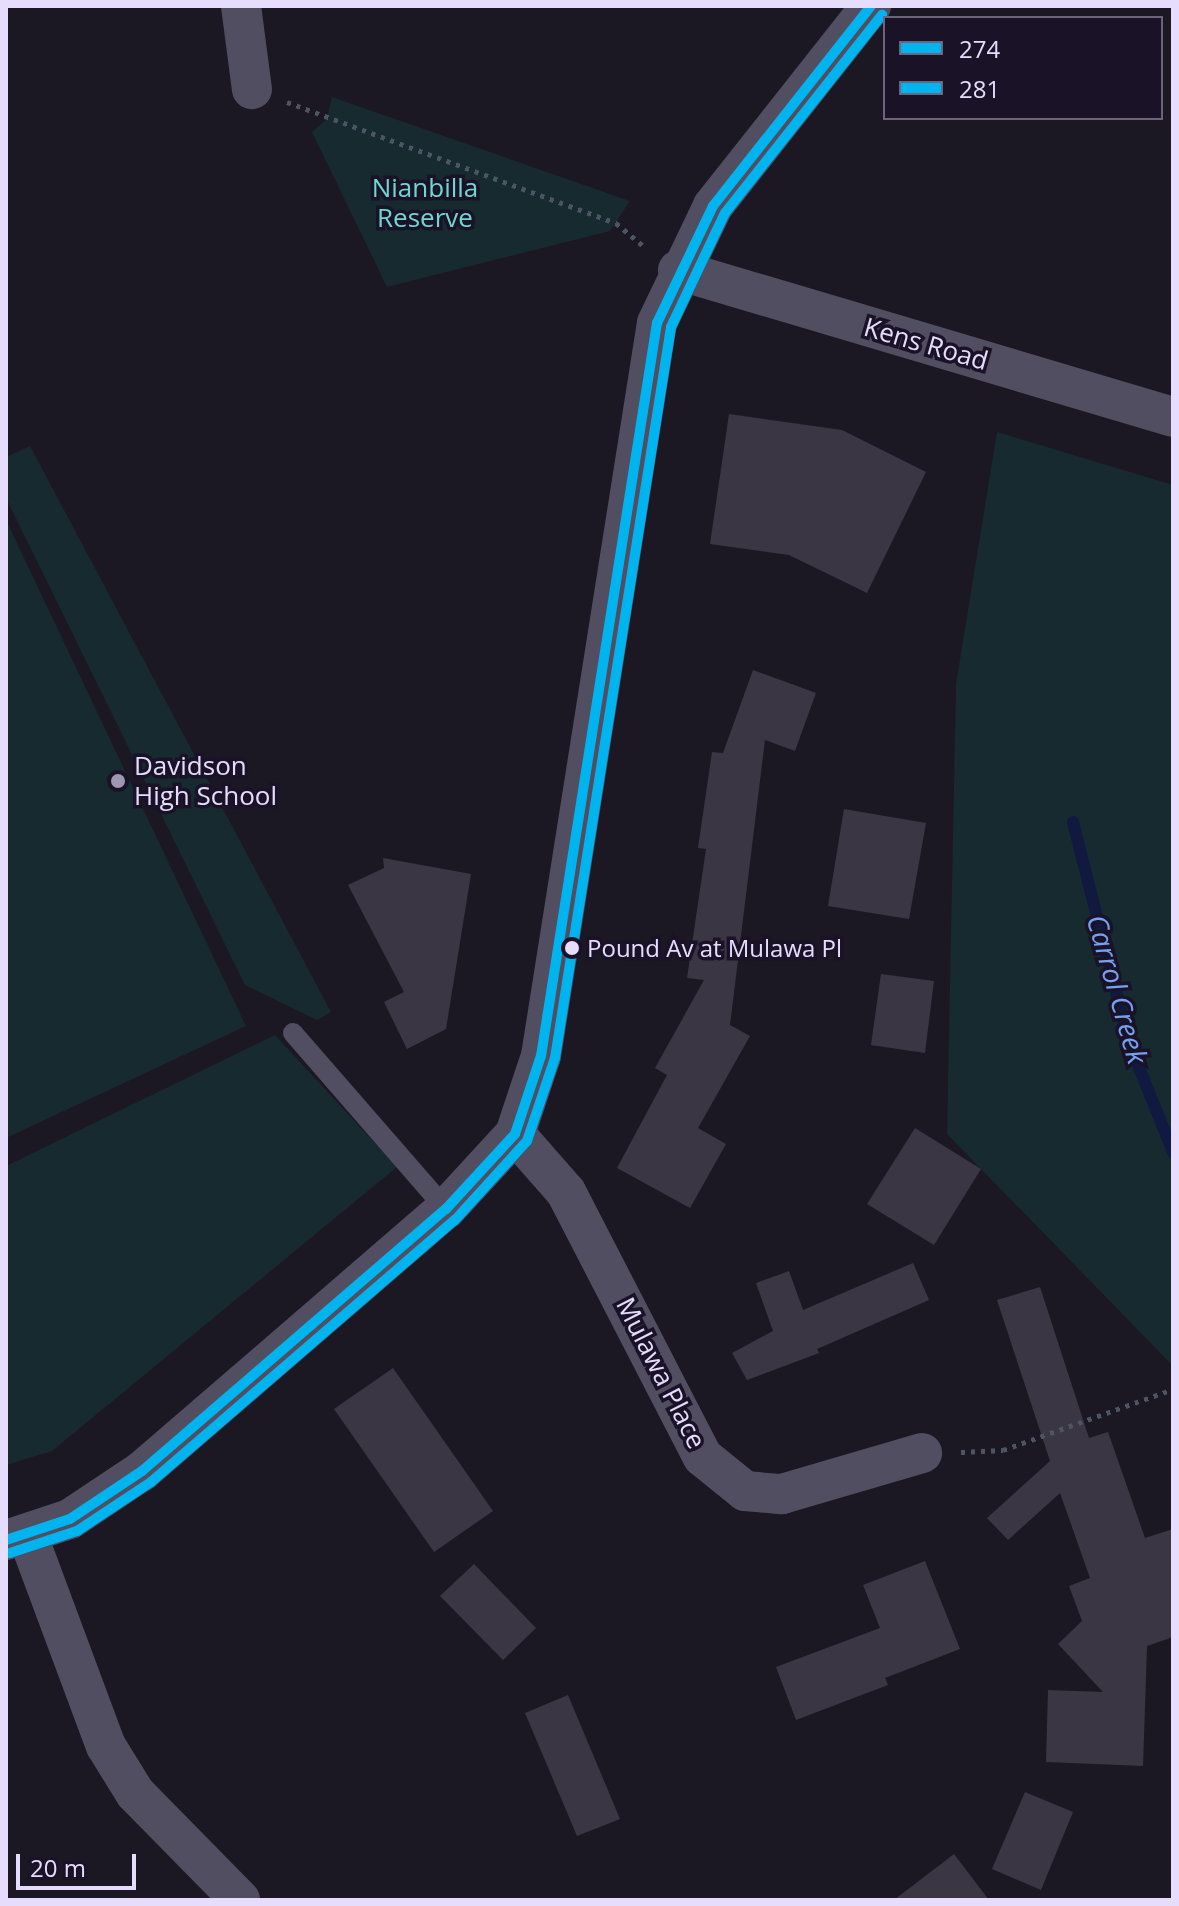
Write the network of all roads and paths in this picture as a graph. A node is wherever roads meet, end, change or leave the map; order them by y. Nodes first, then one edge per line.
1 (241, 6) edge
2 (871, 6) edge
3 (252, 89) joint
4 (636, 241) dead end
5 (678, 270) junction
6 (1173, 417) edge
7 (293, 1033) dead end
8 (515, 1134) junction
9 (446, 1209) junction
10 (1173, 1389) edge
11 (922, 1453) joint
12 (17, 1537) edge
13 (240, 1900) edge

1 - 3 street
2 - 5 street
3 - 4 path
5 - 6 street, Kens Road
5 - 8 street
7 - 9 lane
8 - 9 street
8 - 11 street, Mulawa Place
9 - 12 street
10 - 11 path
12 - 13 street

